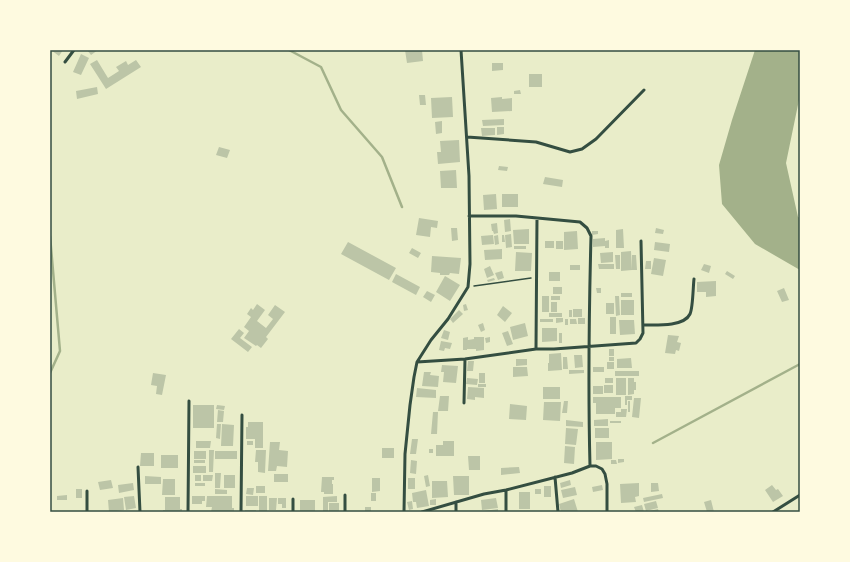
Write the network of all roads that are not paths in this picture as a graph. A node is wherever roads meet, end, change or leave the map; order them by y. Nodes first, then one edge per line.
1 (74, 50) edge
2 (461, 50) edge
3 (65, 62) dead end
4 (644, 90) dead end
5 (467, 137) junction
6 (469, 216) junction
7 (537, 218) junction
8 (641, 241) dead end
9 (694, 279) dead end
10 (643, 325) junction
11 (590, 347) junction
12 (536, 349) junction
13 (465, 359) junction
14 (417, 362) junction
15 (189, 401) dead end
16 (464, 403) dead end
17 (242, 415) dead end
18 (590, 466) junction
19 (138, 467) dead end
20 (555, 477) junction
21 (506, 490) junction
22 (87, 491) dead end
23 (345, 495) dead end
24 (800, 495) edge
25 (293, 499) dead end
26 (456, 502) junction
27 (87, 512) edge
28 (140, 512) edge
29 (188, 512) edge
30 (241, 512) edge
31 (294, 512) edge
32 (345, 512) edge
33 (404, 512) edge
34 (422, 512) edge
35 (456, 512) edge
36 (506, 512) edge
37 (558, 512) edge
38 (607, 512) edge
39 (773, 512) edge

1 - 3 street
2 - 5 street
4 - 5 street
5 - 6 street
6 - 7 street
6 - 14 street
7 - 11 street
7 - 12 street
8 - 10 street
9 - 10 street
10 - 11 street
11 - 12 street
11 - 18 street
12 - 13 street
13 - 14 street
13 - 16 street
14 - 33 street
15 - 29 street
17 - 30 street
18 - 20 street
18 - 38 street
19 - 28 street
20 - 21 street
20 - 37 street
21 - 26 street
21 - 36 street
22 - 27 street
23 - 32 street
24 - 39 street
25 - 31 street
26 - 34 street
26 - 35 street

